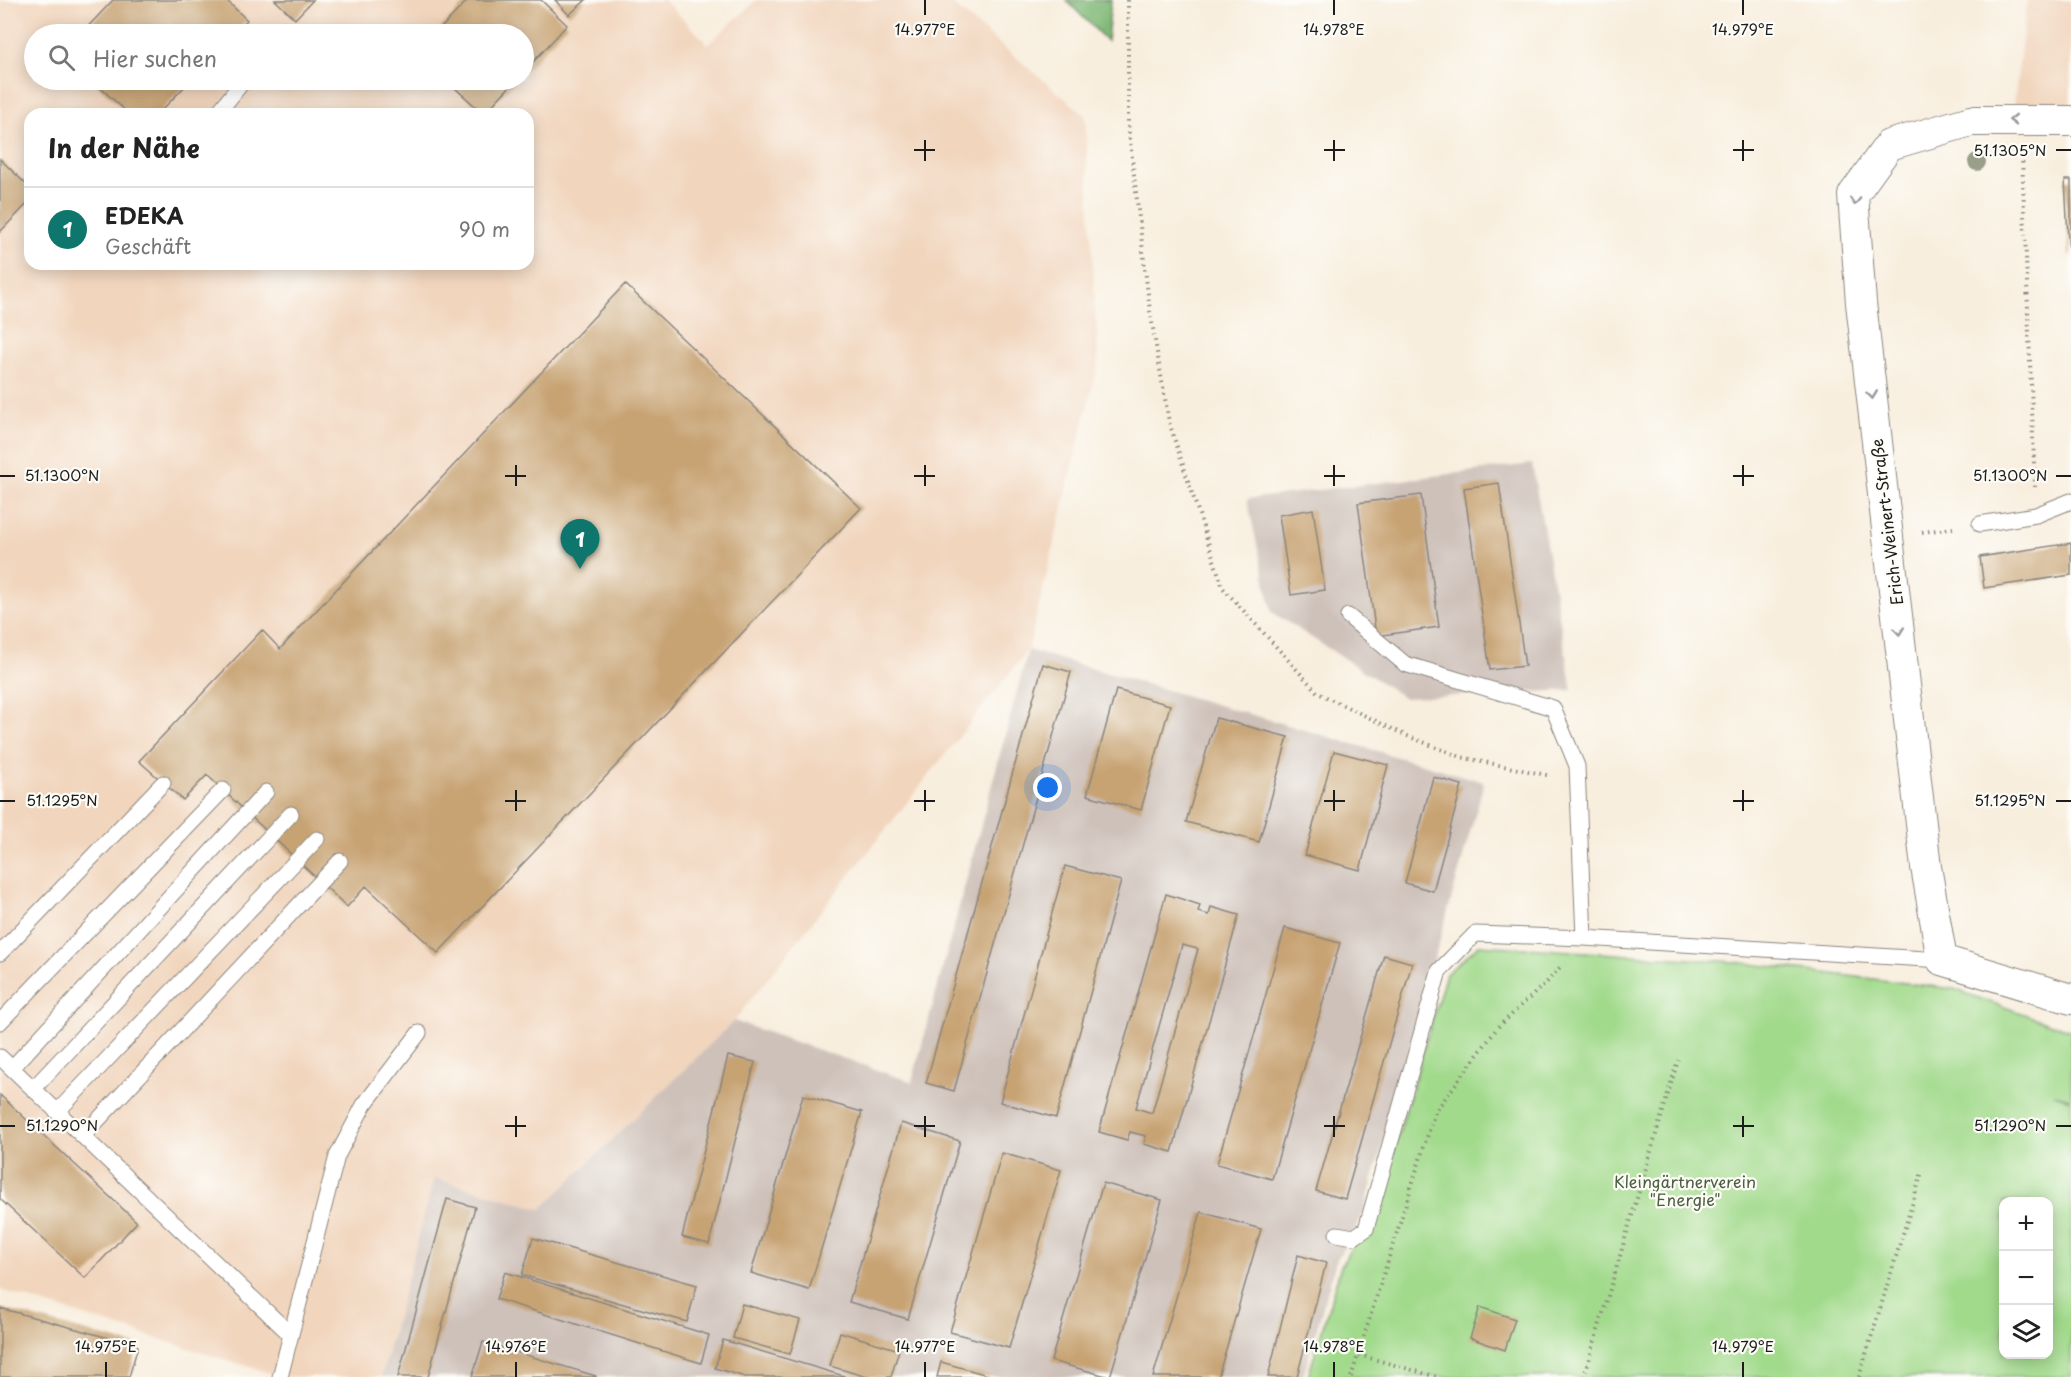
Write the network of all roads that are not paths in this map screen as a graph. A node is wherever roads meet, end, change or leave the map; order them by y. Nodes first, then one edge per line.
1 (236, 90) edge
2 (222, 108) edge
3 (2071, 121) edge
4 (2071, 501) edge
5 (1980, 524) road end
6 (1348, 616) dead end
7 (163, 783) dead end
8 (223, 790) dead end
9 (267, 792) dead end
10 (291, 814) dead end
11 (317, 839) dead end
12 (340, 861) dead end
13 (1584, 938) junction
14 (0, 953) edge
15 (1942, 960) junction
16 (2071, 999) edge
17 (0, 1022) edge
18 (419, 1033) dead end
19 (0, 1057) edge
20 (12, 1068) junction
21 (33, 1089) junction
22 (57, 1112) junction
23 (83, 1136) junction
24 (1337, 1234) dead end
25 (291, 1335) junction
26 (280, 1377) edge

1 - 2 lane
3 -> 15 street, Erich-Weinert-Straße
4 - 5 lane
6 - 13 lane
7 - 14 lane
8 - 17 lane
9 - 20 lane
10 - 21 lane
11 - 22 lane
12 - 23 lane
13 - 15 lane
13 - 24 lane
15 - 16 street
18 - 25 lane
19 - 20 lane
20 - 21 lane
21 - 22 lane
22 - 23 lane
23 - 25 lane
25 - 26 lane

